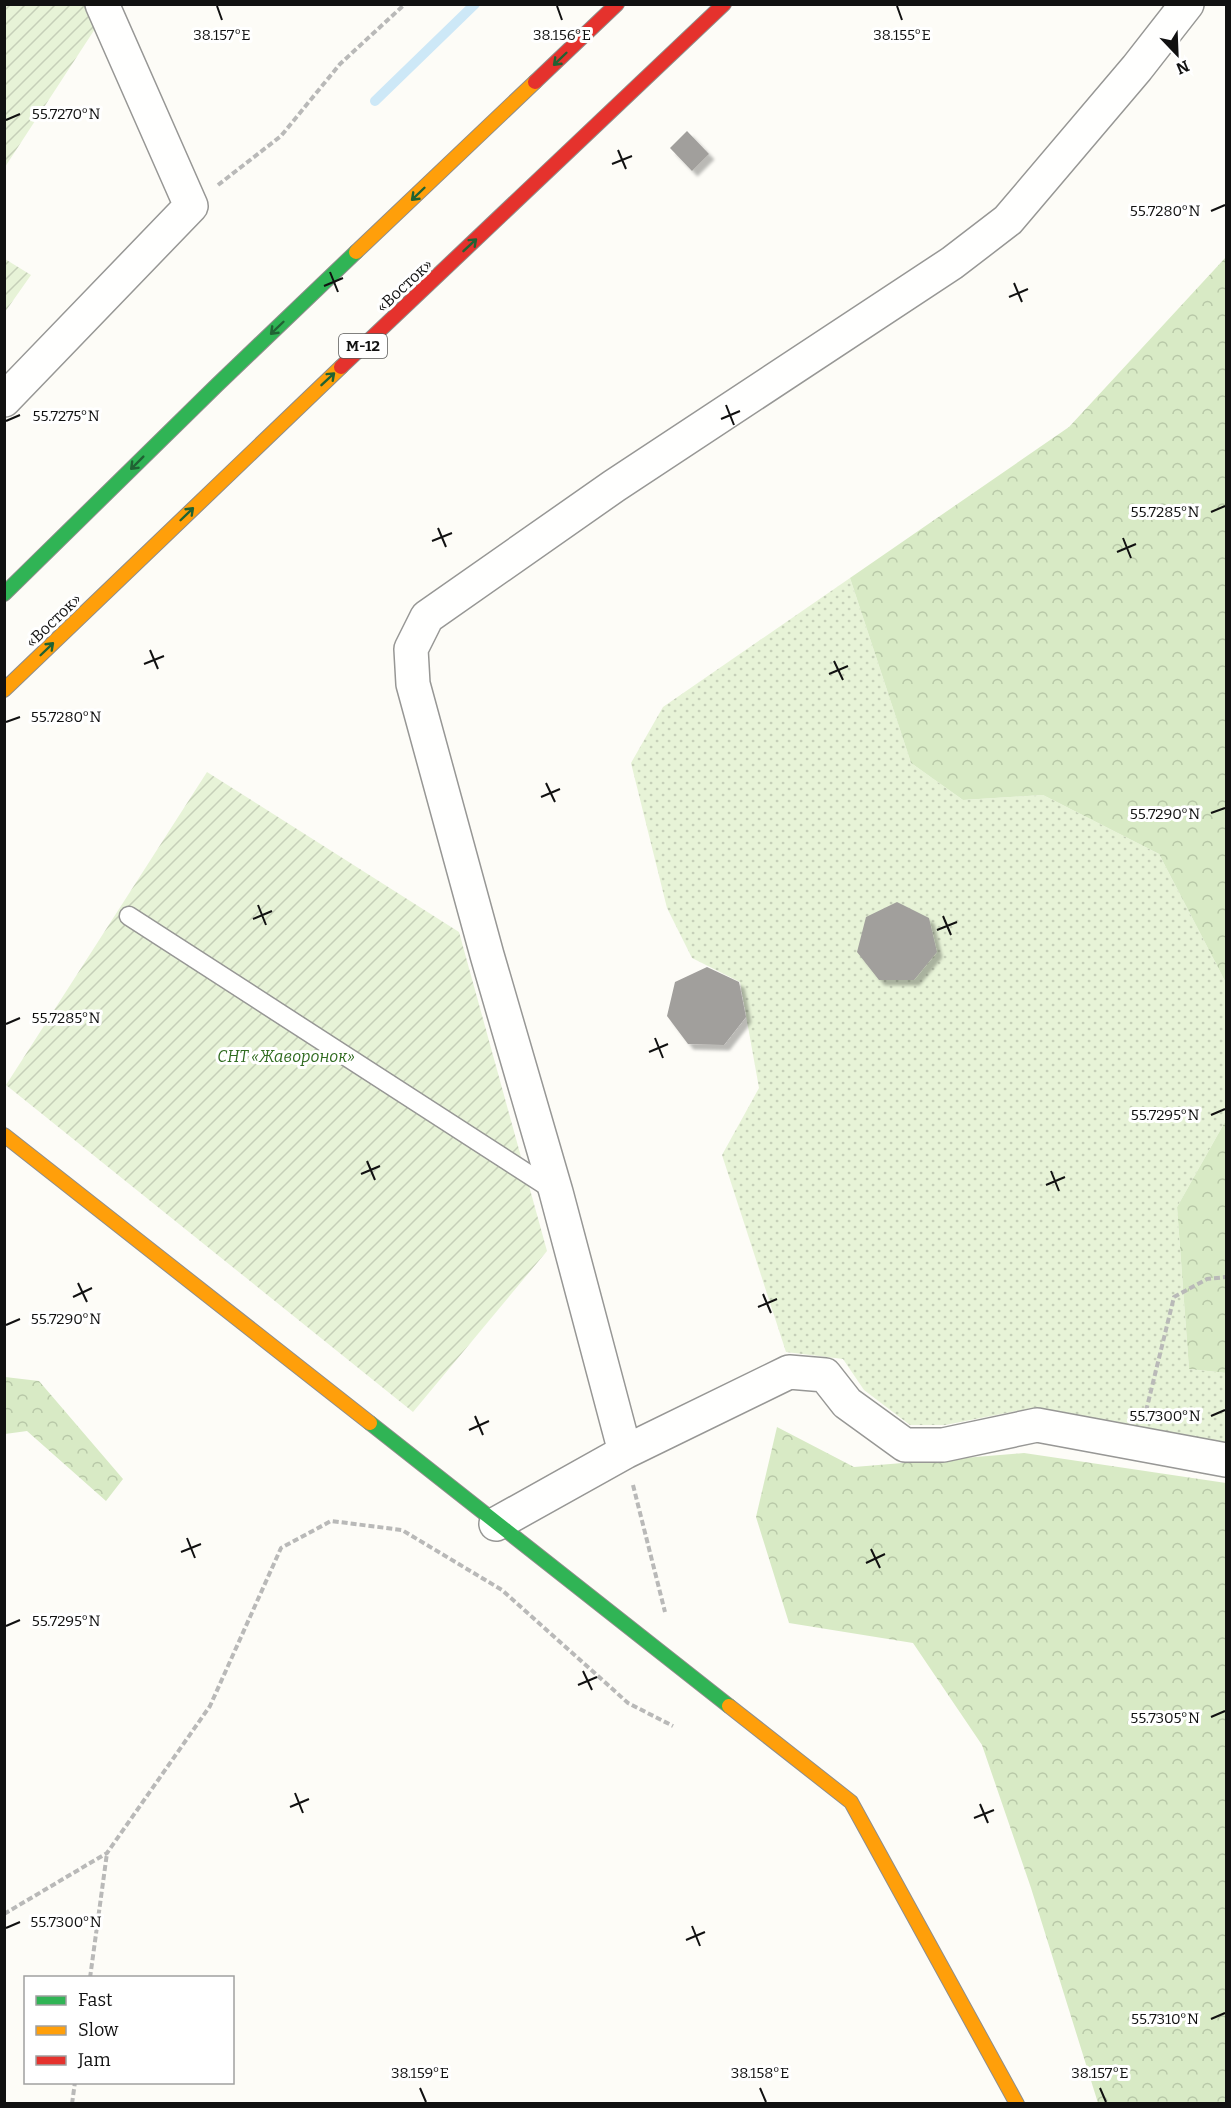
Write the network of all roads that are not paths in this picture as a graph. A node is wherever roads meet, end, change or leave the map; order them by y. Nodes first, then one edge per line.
1 (102, 4) edge
2 (617, 4) edge
3 (724, 4) edge
4 (1187, 4) edge
5 (4, 400) edge
6 (4, 594) edge
7 (4, 690) edge
8 (129, 916) dead end
9 (4, 1134) edge
10 (556, 1192) junction
11 (625, 1452) junction
12 (1227, 1460) edge
13 (496, 1524) junction
14 (1017, 2103) edge

1 - 5 street
2 -> 6 main road
7 -> 3 main road, «Восток» / М-12
4 - 10 street
8 - 10 lane
9 - 13 main road
10 - 11 street
11 - 12 street
11 - 13 street
13 - 14 main road

